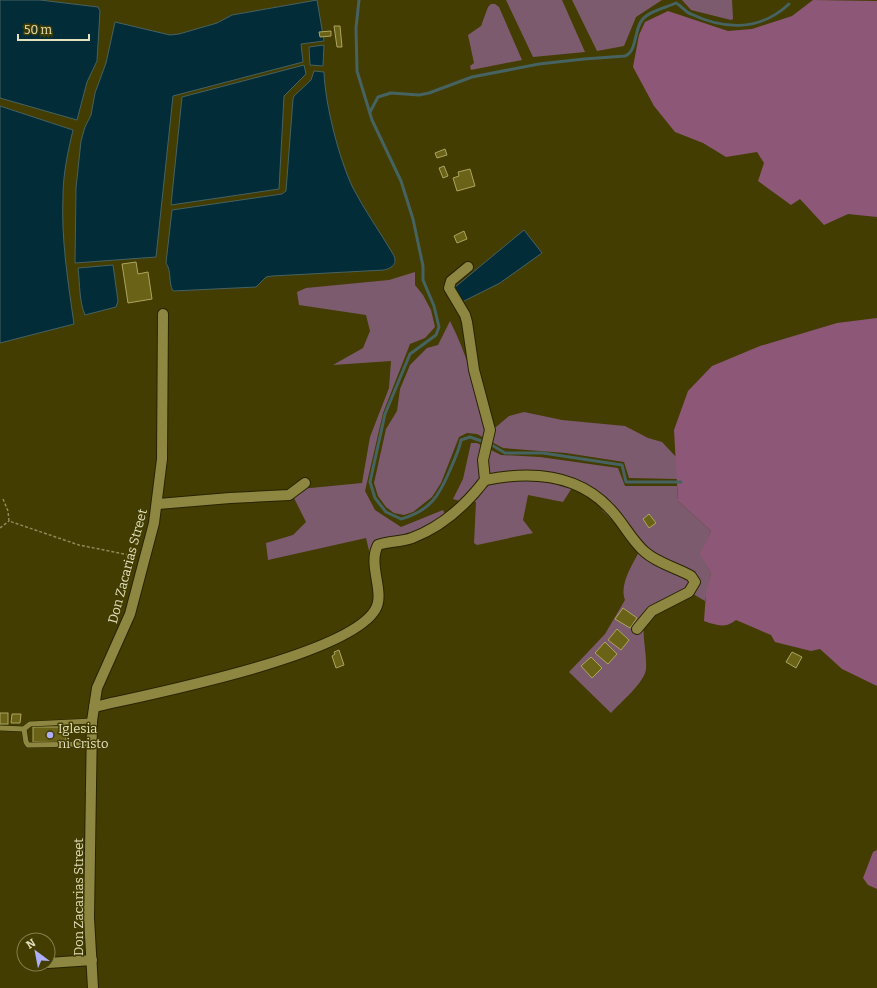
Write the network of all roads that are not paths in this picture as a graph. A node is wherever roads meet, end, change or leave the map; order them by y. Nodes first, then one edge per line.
1 (468, 267) dead end
2 (163, 314) dead end
3 (485, 480) junction
4 (305, 483) dead end
5 (158, 504) junction
6 (637, 629) dead end
7 (94, 707) junction
8 (92, 721) junction
9 (0, 728) edge
10 (24, 729) junction
11 (91, 744) junction
12 (92, 960) junction
13 (56, 962) edge
14 (94, 988) edge

1 - 3 street
2 - 5 street, Don Zacarias Street
3 - 6 street
3 - 7 street
4 - 5 street
5 - 7 street, Don Zacarias Street
7 - 8 street, Don Zacarias Street
8 - 10 lane
8 - 11 street, Don Zacarias Street
9 - 10 lane
10 - 11 lane
11 - 12 street, Don Zacarias Street
12 - 13 street
12 - 14 street, Don Zacarias Street

